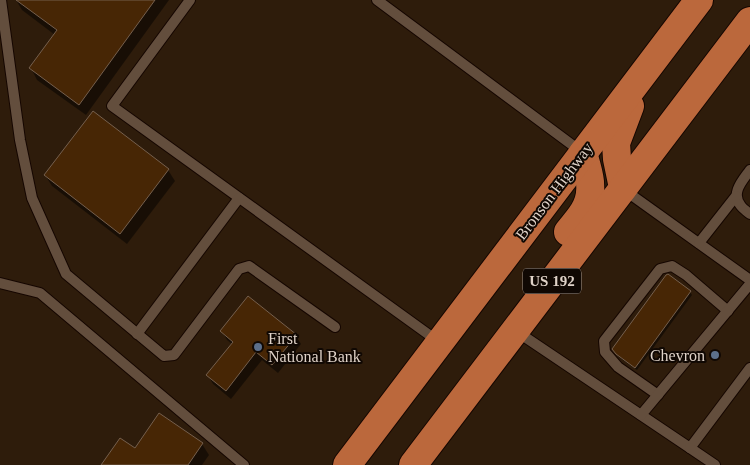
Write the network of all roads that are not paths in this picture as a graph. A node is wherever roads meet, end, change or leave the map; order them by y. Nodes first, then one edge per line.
1 (1, 0) edge
2 (190, 0) edge
3 (699, 0) edge
4 (382, 2) edge
5 (750, 21) edge
6 (641, 77) junction
7 (583, 153) junction
8 (750, 170) edge
9 (622, 188) junction
10 (736, 196) junction
11 (239, 198) junction
12 (750, 214) edge
13 (699, 243) junction
14 (750, 282) edge
15 (0, 283) edge
16 (728, 311) junction
17 (335, 327) dead end
18 (514, 333) junction
19 (137, 334) junction
20 (439, 343) junction
21 (750, 368) edge
22 (658, 395) junction
23 (641, 415) junction
24 (690, 448) junction
25 (232, 461) edge
26 (244, 465) edge
27 (347, 465) edge
28 (413, 465) edge
29 (715, 465) edge

1 - 19 lane
2 - 11 lane
3 - 6 highway, Bronson Highway / US 192
4 - 7 lane
5 - 9 highway, US 192
6 - 7 highway, Bronson Highway / US 192
6 - 9 highway
7 - 18 highway
7 - 20 highway, Bronson Highway / US 192
8 - 10 lane
9 - 13 lane
9 - 18 highway, US 192
10 - 12 lane
10 - 13 lane
11 - 19 lane
11 - 20 lane
13 - 14 lane
14 - 16 lane
15 - 25 lane
16 - 22 lane
16 - 22 lane
17 - 19 lane
18 - 23 lane
18 - 28 highway, US 192
20 - 27 highway, Bronson Highway / US 192
21 - 24 lane
22 - 23 lane
23 - 24 lane
24 - 29 lane
25 - 26 lane

